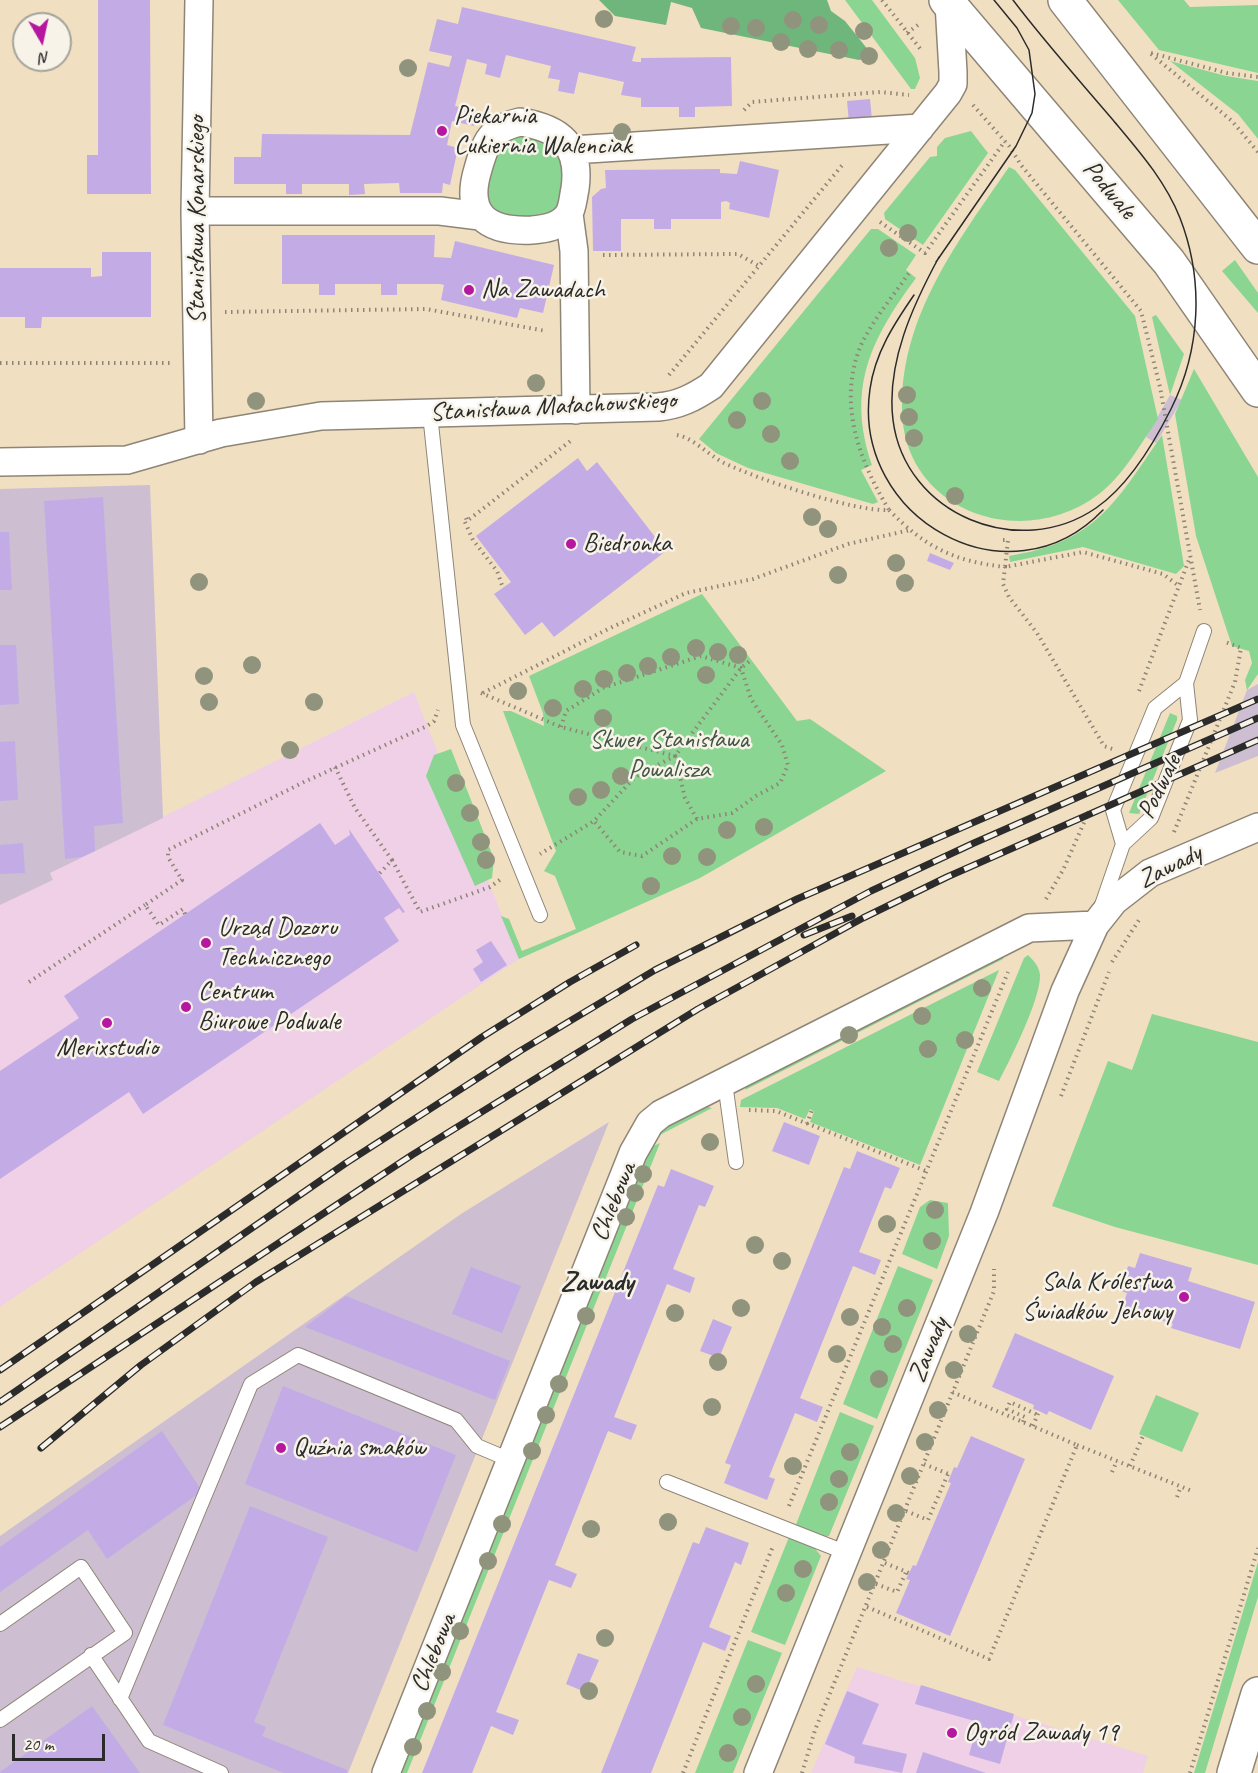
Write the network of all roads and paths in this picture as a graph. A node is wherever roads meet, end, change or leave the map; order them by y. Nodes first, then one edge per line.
1 (199, 0) edge
2 (882, 0) edge
3 (1065, 0) edge
4 (948, 2) edge
5 (918, 25) dead end
6 (1144, 48) dead end
7 (1149, 53) junction
8 (1258, 77) edge
9 (912, 96) dead end
10 (970, 102) dead end
11 (738, 116) dead end
12 (920, 128) junction
13 (1005, 141) junction
14 (572, 150) junction
15 (1258, 152) edge
16 (850, 159) dead end
17 (195, 211) junction
18 (1231, 212) junction
19 (569, 214) junction
20 (480, 216) junction
21 (872, 217) dead end
22 (1258, 231) edge
23 (1258, 247) edge
24 (601, 255) dead end
25 (759, 266) junction
26 (909, 273) dead end
27 (197, 312) junction
28 (576, 349) junction
29 (0, 363) edge
30 (197, 363) junction
31 (664, 381) dead end
32 (1258, 390) edge
33 (430, 414) junction
34 (572, 422) junction
35 (675, 435) dead end
36 (199, 440) junction
37 (0, 462) edge
38 (890, 510) junction
39 (464, 511) dead end
40 (467, 521) junction
41 (910, 530) junction
42 (444, 540) junction
43 (1003, 540) dead end
44 (1190, 557) junction
45 (1005, 567) junction
46 (1179, 586) junction
47 (502, 588) dead end
48 (1204, 631) joint
49 (751, 660) dead end
50 (741, 668) junction
51 (1186, 683) junction
52 (459, 684) junction
53 (482, 693) junction
54 (1137, 696) dead end
55 (561, 727) junction
56 (1120, 740) dead end
57 (1116, 751) junction
58 (675, 756) junction
59 (1112, 762) dead end
60 (335, 767) junction
61 (1092, 805) dead end
62 (697, 819) junction
63 (594, 821) junction
64 (1258, 827) edge
65 (1123, 844) junction
66 (392, 860) junction
67 (521, 867) junction
68 (379, 873) dead end
69 (145, 905) junction
70 (185, 914) dead end
71 (540, 915) dead end
72 (1095, 925) junction
73 (1029, 928) junction
74 (1129, 938) dead end
75 (29, 982) dead end
76 (726, 1093) junction
77 (1058, 1104) dead end
78 (812, 1110) dead end
79 (807, 1124) junction
80 (736, 1162) dead end
81 (926, 1171) junction
82 (994, 1268) dead end
83 (952, 1392) junction
84 (1023, 1422) junction
85 (1033, 1426) junction
86 (1143, 1436) dead end
87 (1077, 1445) junction
88 (510, 1460) junction
89 (1117, 1461) junction
90 (924, 1464) junction
91 (1130, 1466) junction
92 (1112, 1472) dead end
93 (667, 1482) dead end
94 (1180, 1486) junction
95 (1192, 1491) dead end
96 (1177, 1497) dead end
97 (906, 1511) junction
98 (780, 1528) junction
99 (1258, 1548) edge
100 (847, 1553) junction
101 (885, 1563) junction
102 (876, 1584) junction
103 (867, 1607) junction
104 (0, 1624) edge
105 (91, 1655) junction
106 (1258, 1694) edge
107 (120, 1699) junction
108 (0, 1720) edge
109 (202, 1770) edge
110 (221, 1773) edge
111 (386, 1773) edge
112 (683, 1773) edge
113 (758, 1773) edge
114 (802, 1773) edge
115 (1190, 1773) edge
116 (1234, 1773) edge

1 - 17 street, Stanisława Konarskiego
2 - 5 path
3 - 18 main road
4 - 12 street, Stanisława Małachowskiego
4 - 32 main road, Podwale
6 - 7 path
7 - 8 path
7 - 15 path
9 - 11 path
10 - 13 path
12 - 14 street
12 - 34 street, Stanisława Małachowskiego
13 - 21 path
13 - 44 path
14 - 19 street
14 - 20 street
16 - 25 path
17 - 20 street
17 - 27 street, Stanisława Konarskiego
18 - 22 street
18 - 23 main road
19 - 20 street
19 - 28 street
24 - 25 path
25 - 31 path
26 - 38 path
27 - 28 path
27 - 30 street, Stanisława Konarskiego
28 - 34 street
29 - 30 path
30 - 36 street, Stanisława Konarskiego
33 - 34 street, Stanisława Małachowskiego
33 - 36 street, Stanisława Małachowskiego
33 - 42 lane
34 - 40 path
35 - 38 path
36 - 37 street, Stanisława Małachowskiego
38 - 41 path
39 - 40 path
40 - 42 path
40 - 47 path
41 - 45 path
41 - 53 path
42 - 52 lane
43 - 45 path
44 - 46 path
44 - 48 path
45 - 46 path
45 - 57 path
46 - 54 path
48 - 51 lane, Podwale
49 - 50 path
50 - 55 path
50 - 58 path
50 - 62 path
51 - 65 lane, Podwale
51 - 65 lane, Podwale
52 - 53 path
52 - 60 path
52 - 67 lane
53 - 55 path
55 - 58 path
56 - 57 path
57 - 59 path
58 - 62 path
58 - 63 path
60 - 66 path
60 - 69 path
61 - 73 path
62 - 63 path
63 - 67 path
64 - 72 street, Zawady
65 - 72 lane, Zawady
66 - 67 path
66 - 68 path
67 - 71 lane
69 - 70 path
69 - 75 path
72 - 73 street, Chlebowa
72 - 100 street, Zawady
73 - 76 street, Chlebowa
73 - 81 path
74 - 77 path
76 - 79 path
76 - 80 lane
76 - 88 street, Chlebowa
78 - 79 path
79 - 81 path
81 - 98 path
82 - 83 path
83 - 84 path
83 - 90 path
84 - 85 path
84 - 85 path
85 - 87 path
86 - 91 path
87 - 89 path
87 - 103 path
88 - 107 lane
88 - 111 street, Chlebowa
89 - 91 path
89 - 92 path
90 - 97 path
90 - 97 path
91 - 94 path
93 - 98 lane
94 - 95 path
94 - 96 path
97 - 101 path
98 - 100 lane
98 - 112 path
99 - 115 path
100 - 113 street, Zawady
101 - 102 path
101 - 102 path
102 - 103 path
103 - 114 path
104 - 105 lane
105 - 107 lane
105 - 108 lane
106 - 116 main road
107 - 109 lane
109 - 110 lane

